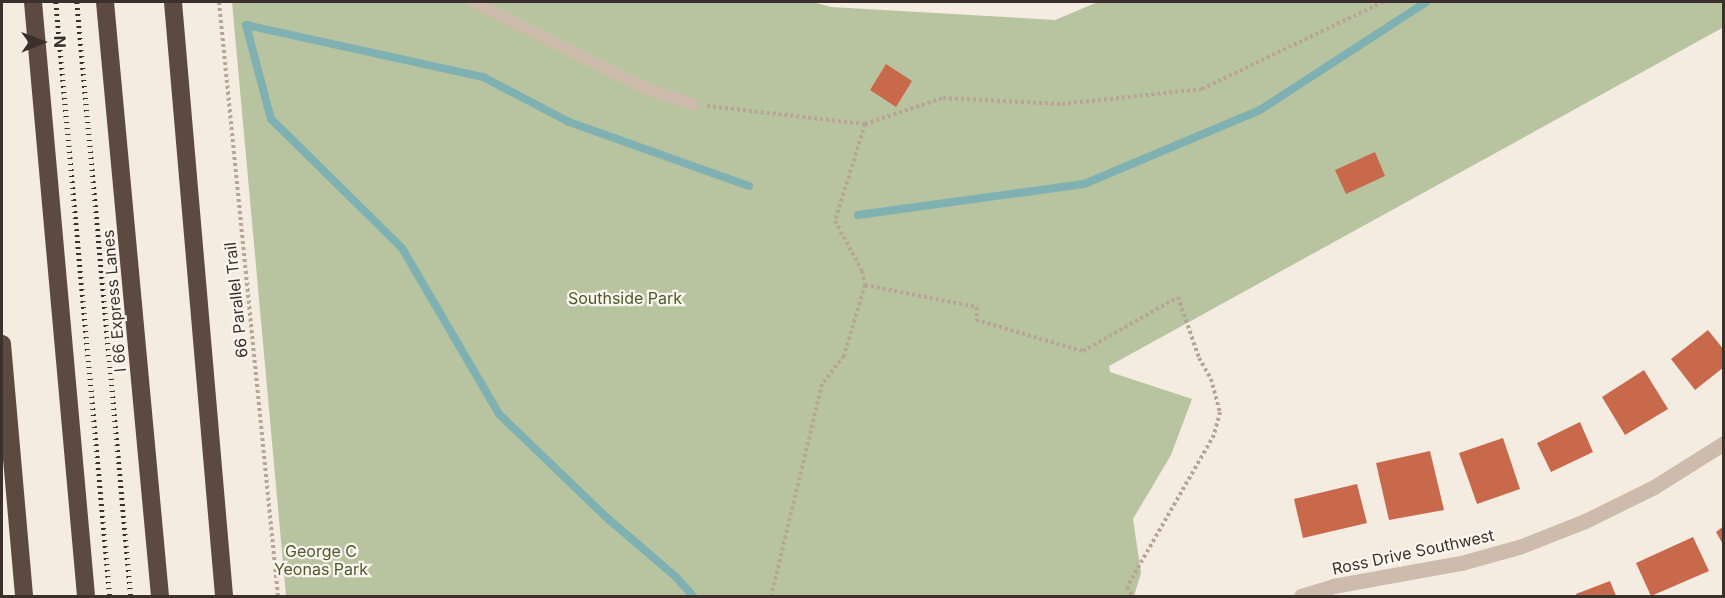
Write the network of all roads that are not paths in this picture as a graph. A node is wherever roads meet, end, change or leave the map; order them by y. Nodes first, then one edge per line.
1 (33, 2) edge
2 (105, 2) edge
3 (173, 2) edge
4 (474, 2) edge
5 (692, 104) road end
6 (2, 344) edge
7 (1724, 443) edge
8 (24, 597) edge
9 (86, 597) edge
10 (160, 597) edge
11 (224, 597) edge
12 (1301, 597) edge

1 - 9 highway
2 - 10 highway, I 66 Express Lanes
3 - 11 highway
4 - 5 lane
6 - 8 highway
7 - 12 street, Ross Drive Southwest

